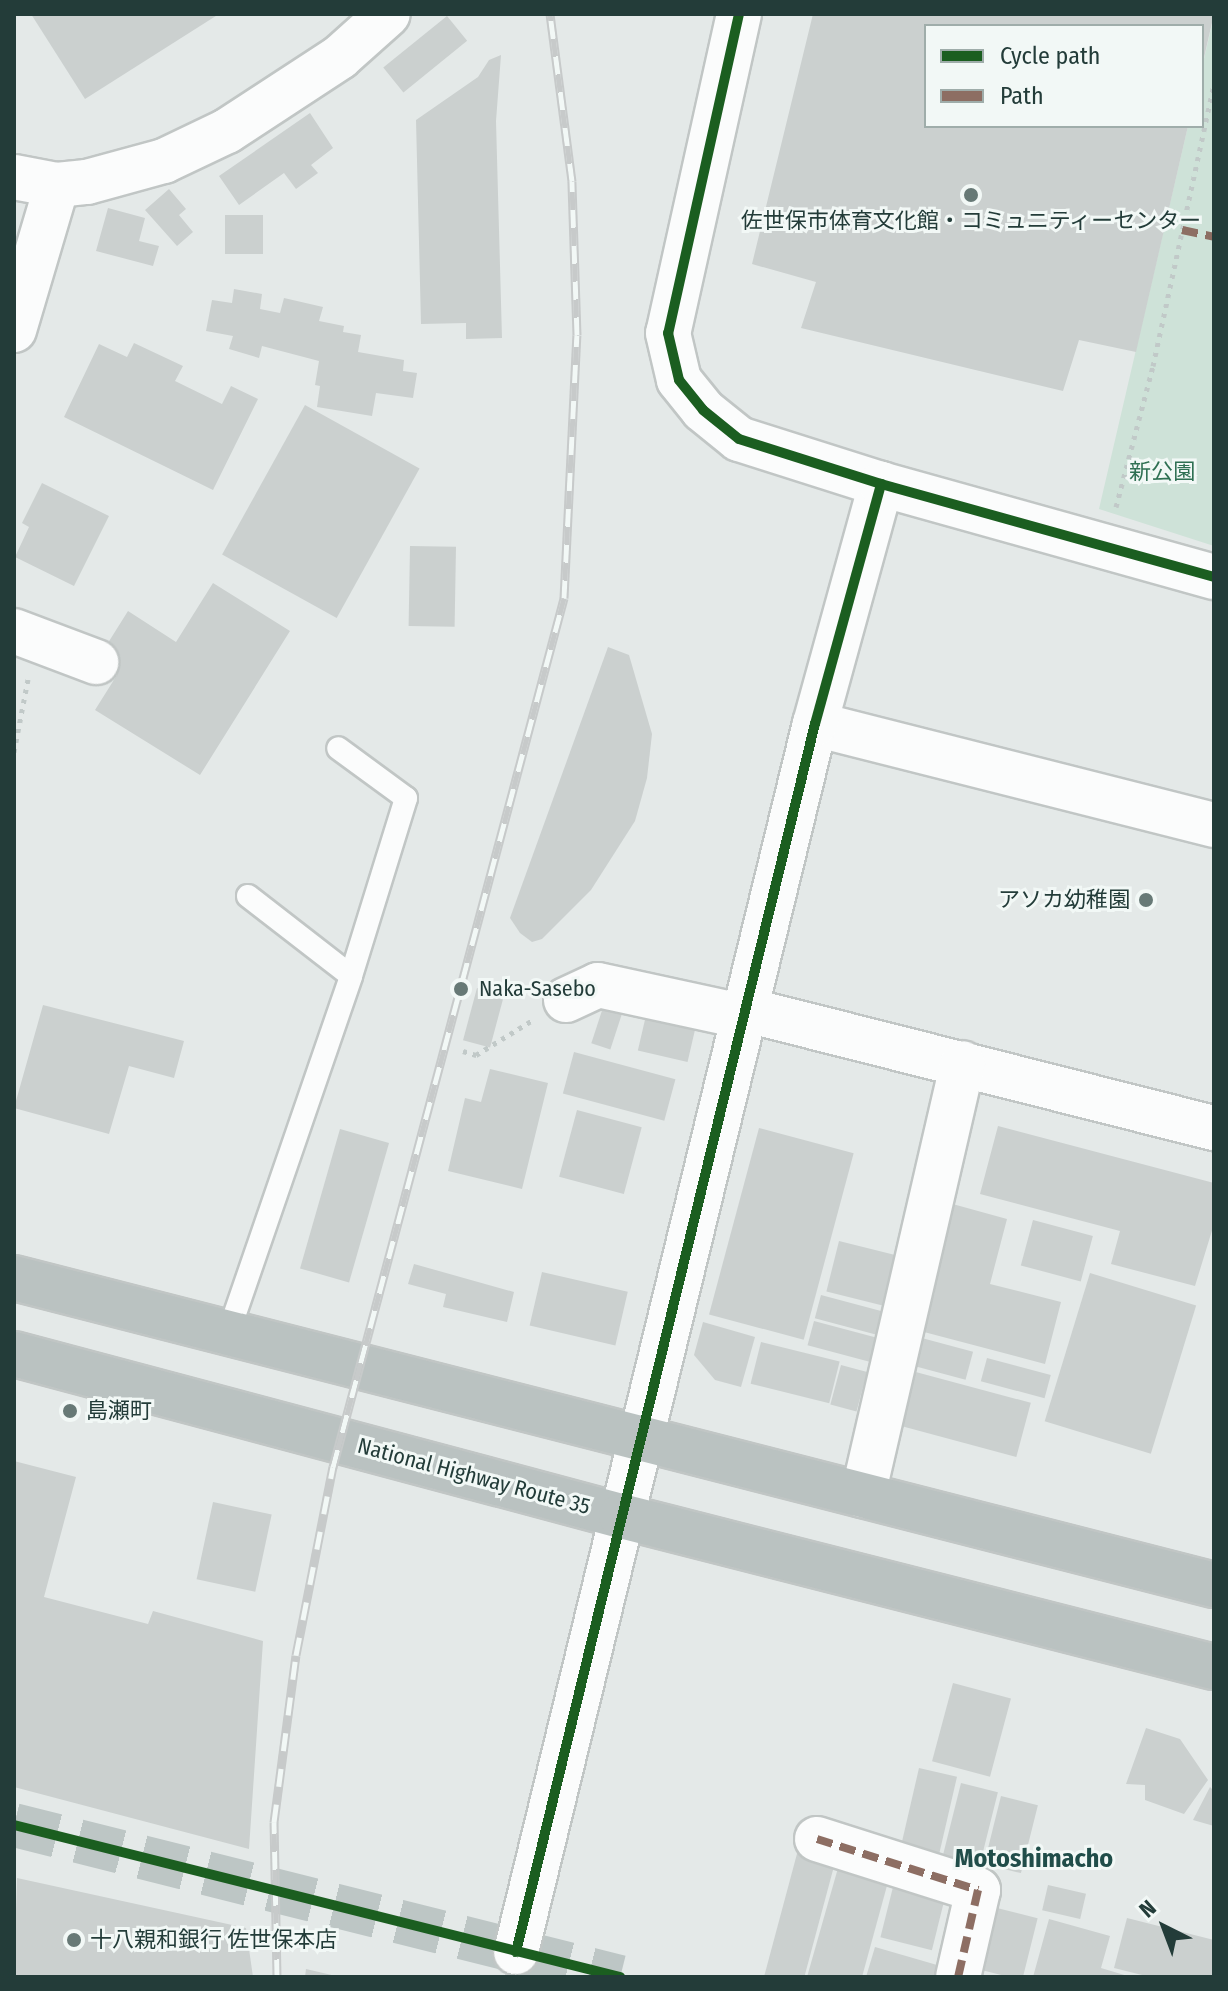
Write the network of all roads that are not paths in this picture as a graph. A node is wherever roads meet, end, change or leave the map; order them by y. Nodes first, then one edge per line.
1 (388, 14) edge
2 (739, 14) edge
3 (14, 177) edge
4 (57, 185) junction
5 (14, 330) edge
6 (881, 484) junction
7 (1214, 577) edge
8 (25, 635) edge
9 (96, 662) dead end
10 (815, 724) junction
11 (338, 748) dead end
12 (1214, 825) edge
13 (248, 896) dead end
14 (351, 976) junction
15 (566, 1000) road end
16 (746, 1014) junction
17 (963, 1063) junction
18 (1214, 1128) edge
19 (14, 1278) edge
20 (229, 1331) junction
21 (14, 1354) edge
22 (641, 1438) junction
23 (863, 1495) junction
24 (621, 1516) junction
25 (1214, 1585) edge
26 (1214, 1667) edge
27 (817, 1839) dead end
28 (516, 1952) dead end
29 (958, 1977) edge

1 - 4 street
2 - 6 street
3 - 4 street
4 - 5 street
6 - 7 street
6 - 10 street
8 - 9 street
10 - 12 street
10 - 16 street
11 - 14 lane
13 - 14 lane
14 - 20 lane
15 - 16 street
16 - 17 street
16 - 22 street
17 - 18 street
17 - 23 street
19 - 20 highway
20 - 22 highway
21 - 24 highway, National Highway Route 35
22 - 23 highway
22 - 24 street
23 - 25 highway
24 - 26 highway, National Highway Route 35
24 - 28 street
27 - 29 street

